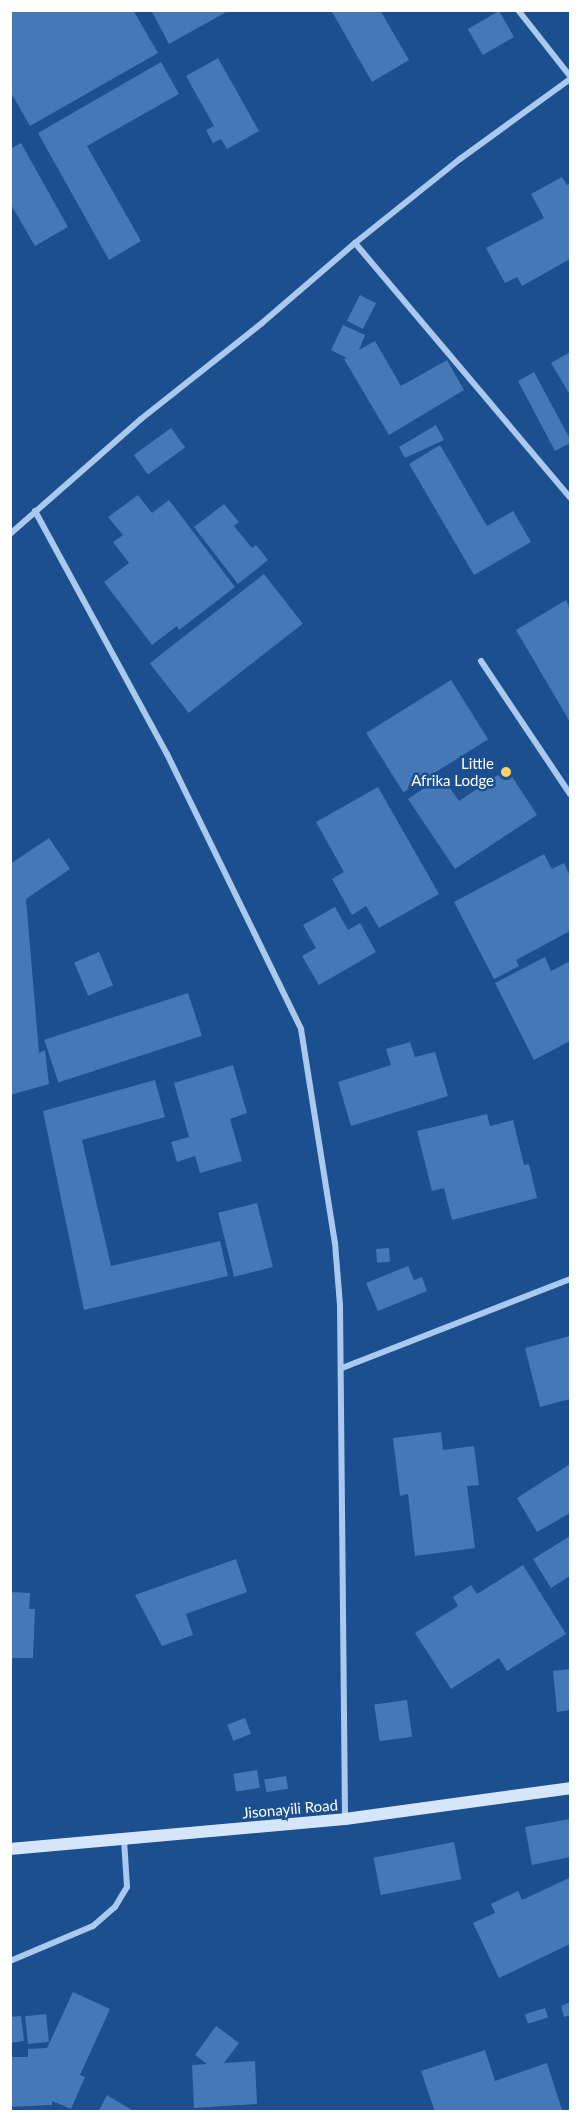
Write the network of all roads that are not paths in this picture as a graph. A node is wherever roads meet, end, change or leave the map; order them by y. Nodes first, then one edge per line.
1 (518, 10) edge
2 (570, 78) edge
3 (356, 243) junction
4 (570, 497) edge
5 (35, 511) junction
6 (10, 534) edge
7 (481, 661) dead end
8 (570, 794) edge
9 (570, 1279) edge
10 (342, 1368) junction
11 (570, 1788) edge
12 (345, 1819) junction
13 (124, 1839) junction
14 (10, 1849) edge
15 (10, 1961) edge

1 - 2 street
2 - 3 street
3 - 4 street
3 - 5 street
5 - 6 street
5 - 10 street
7 - 8 street
9 - 10 street
10 - 12 street
11 - 12 street, Jisonayili Road
12 - 13 street, Jisonayili Road
13 - 14 street, Jisonayili Road
13 - 15 street

